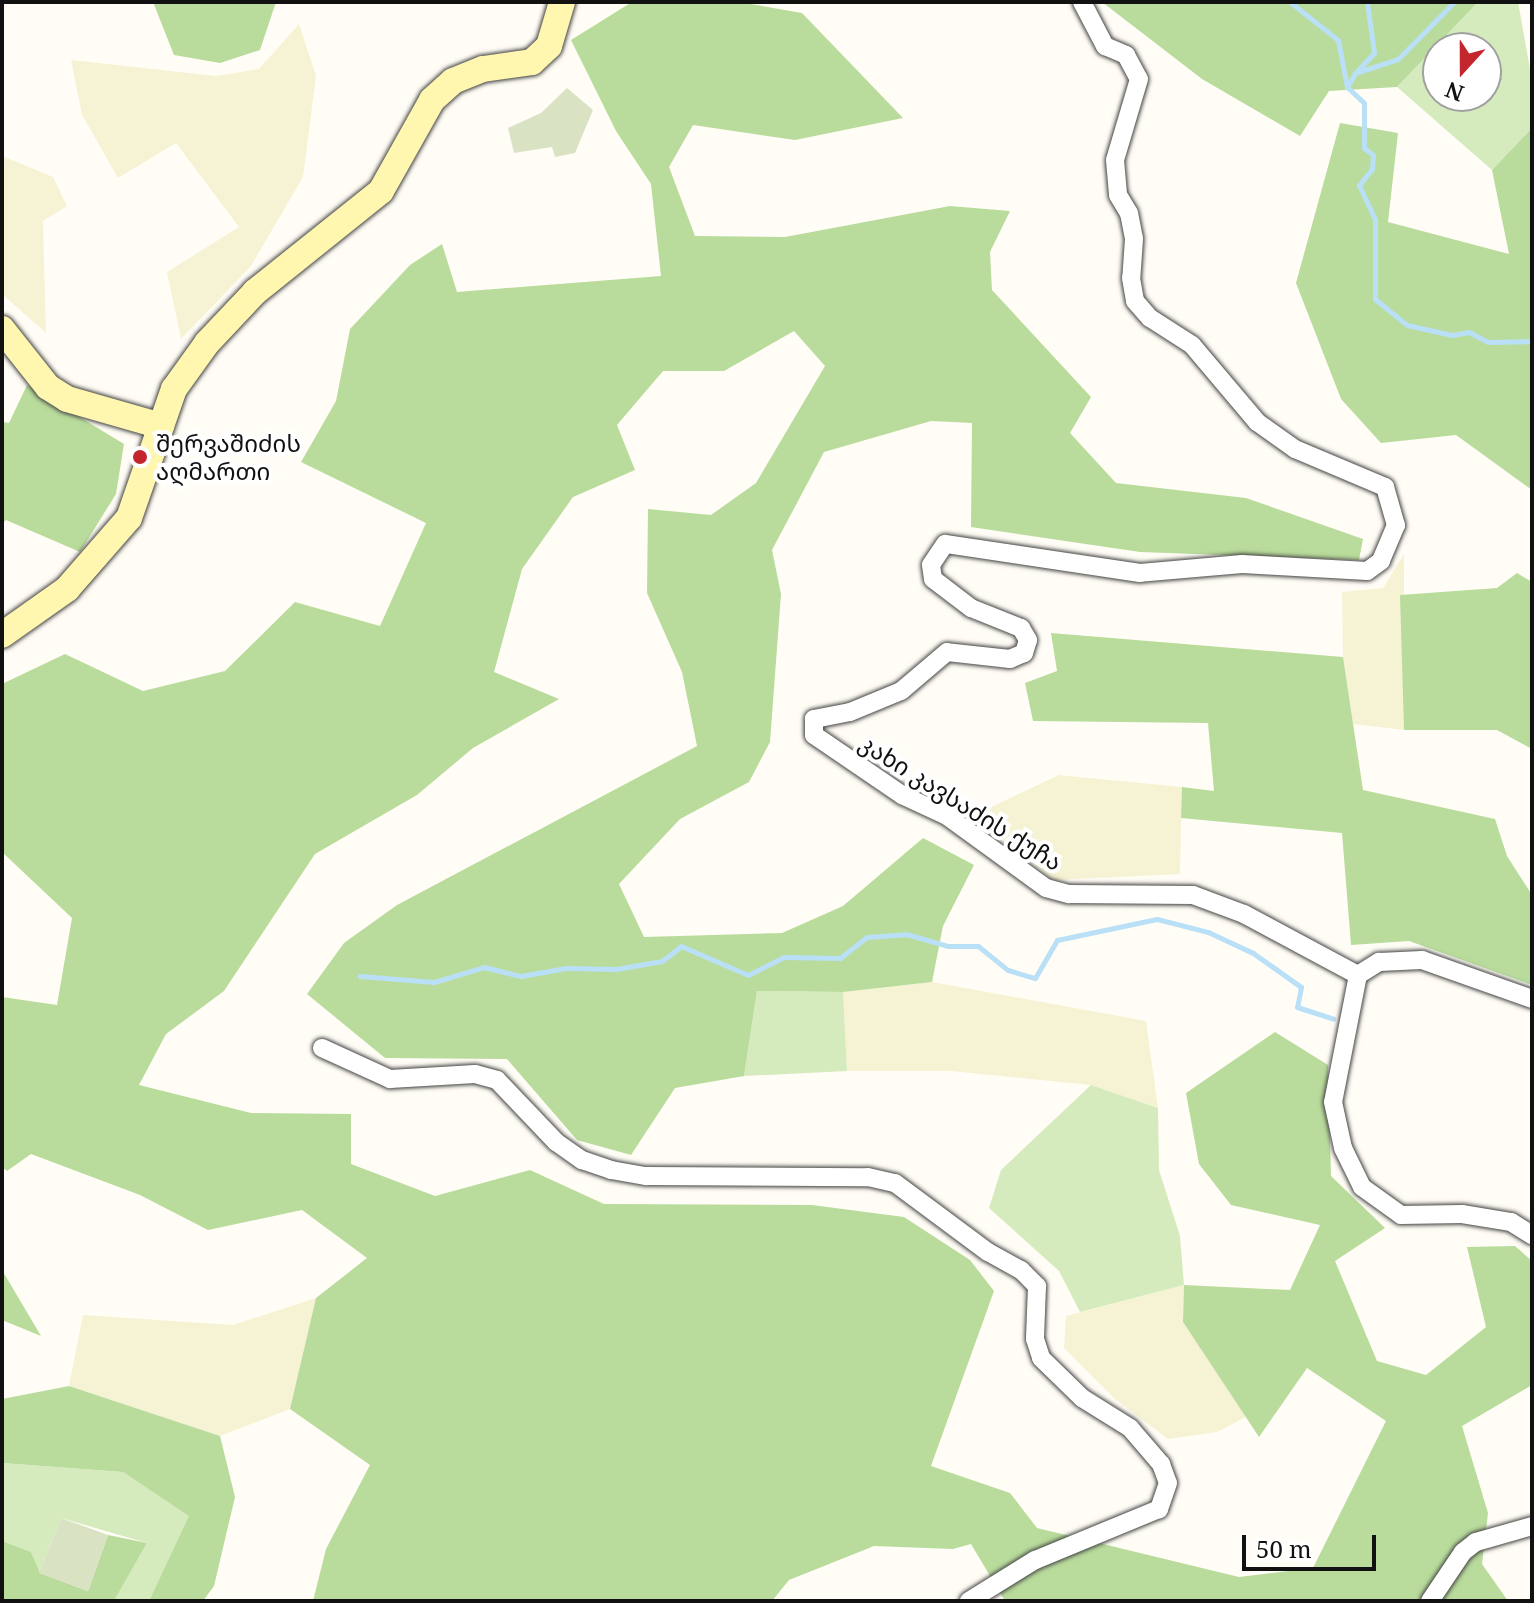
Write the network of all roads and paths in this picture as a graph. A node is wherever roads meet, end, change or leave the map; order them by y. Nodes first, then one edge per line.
1 (562, 2) edge
2 (1082, 2) edge
3 (2, 329) edge
4 (161, 426) junction
5 (2, 635) edge
6 (1358, 975) junction
7 (1532, 999) edge
8 (322, 1048) dead end
9 (1532, 1235) edge
10 (1532, 1526) edge
11 (969, 1601) edge
12 (1430, 1601) edge

1 - 4 street
2 - 6 street, კახი კავსაძის ქუჩა
3 - 4 street
4 - 5 street
6 - 7 street
6 - 9 street
8 - 11 street
10 - 12 street

